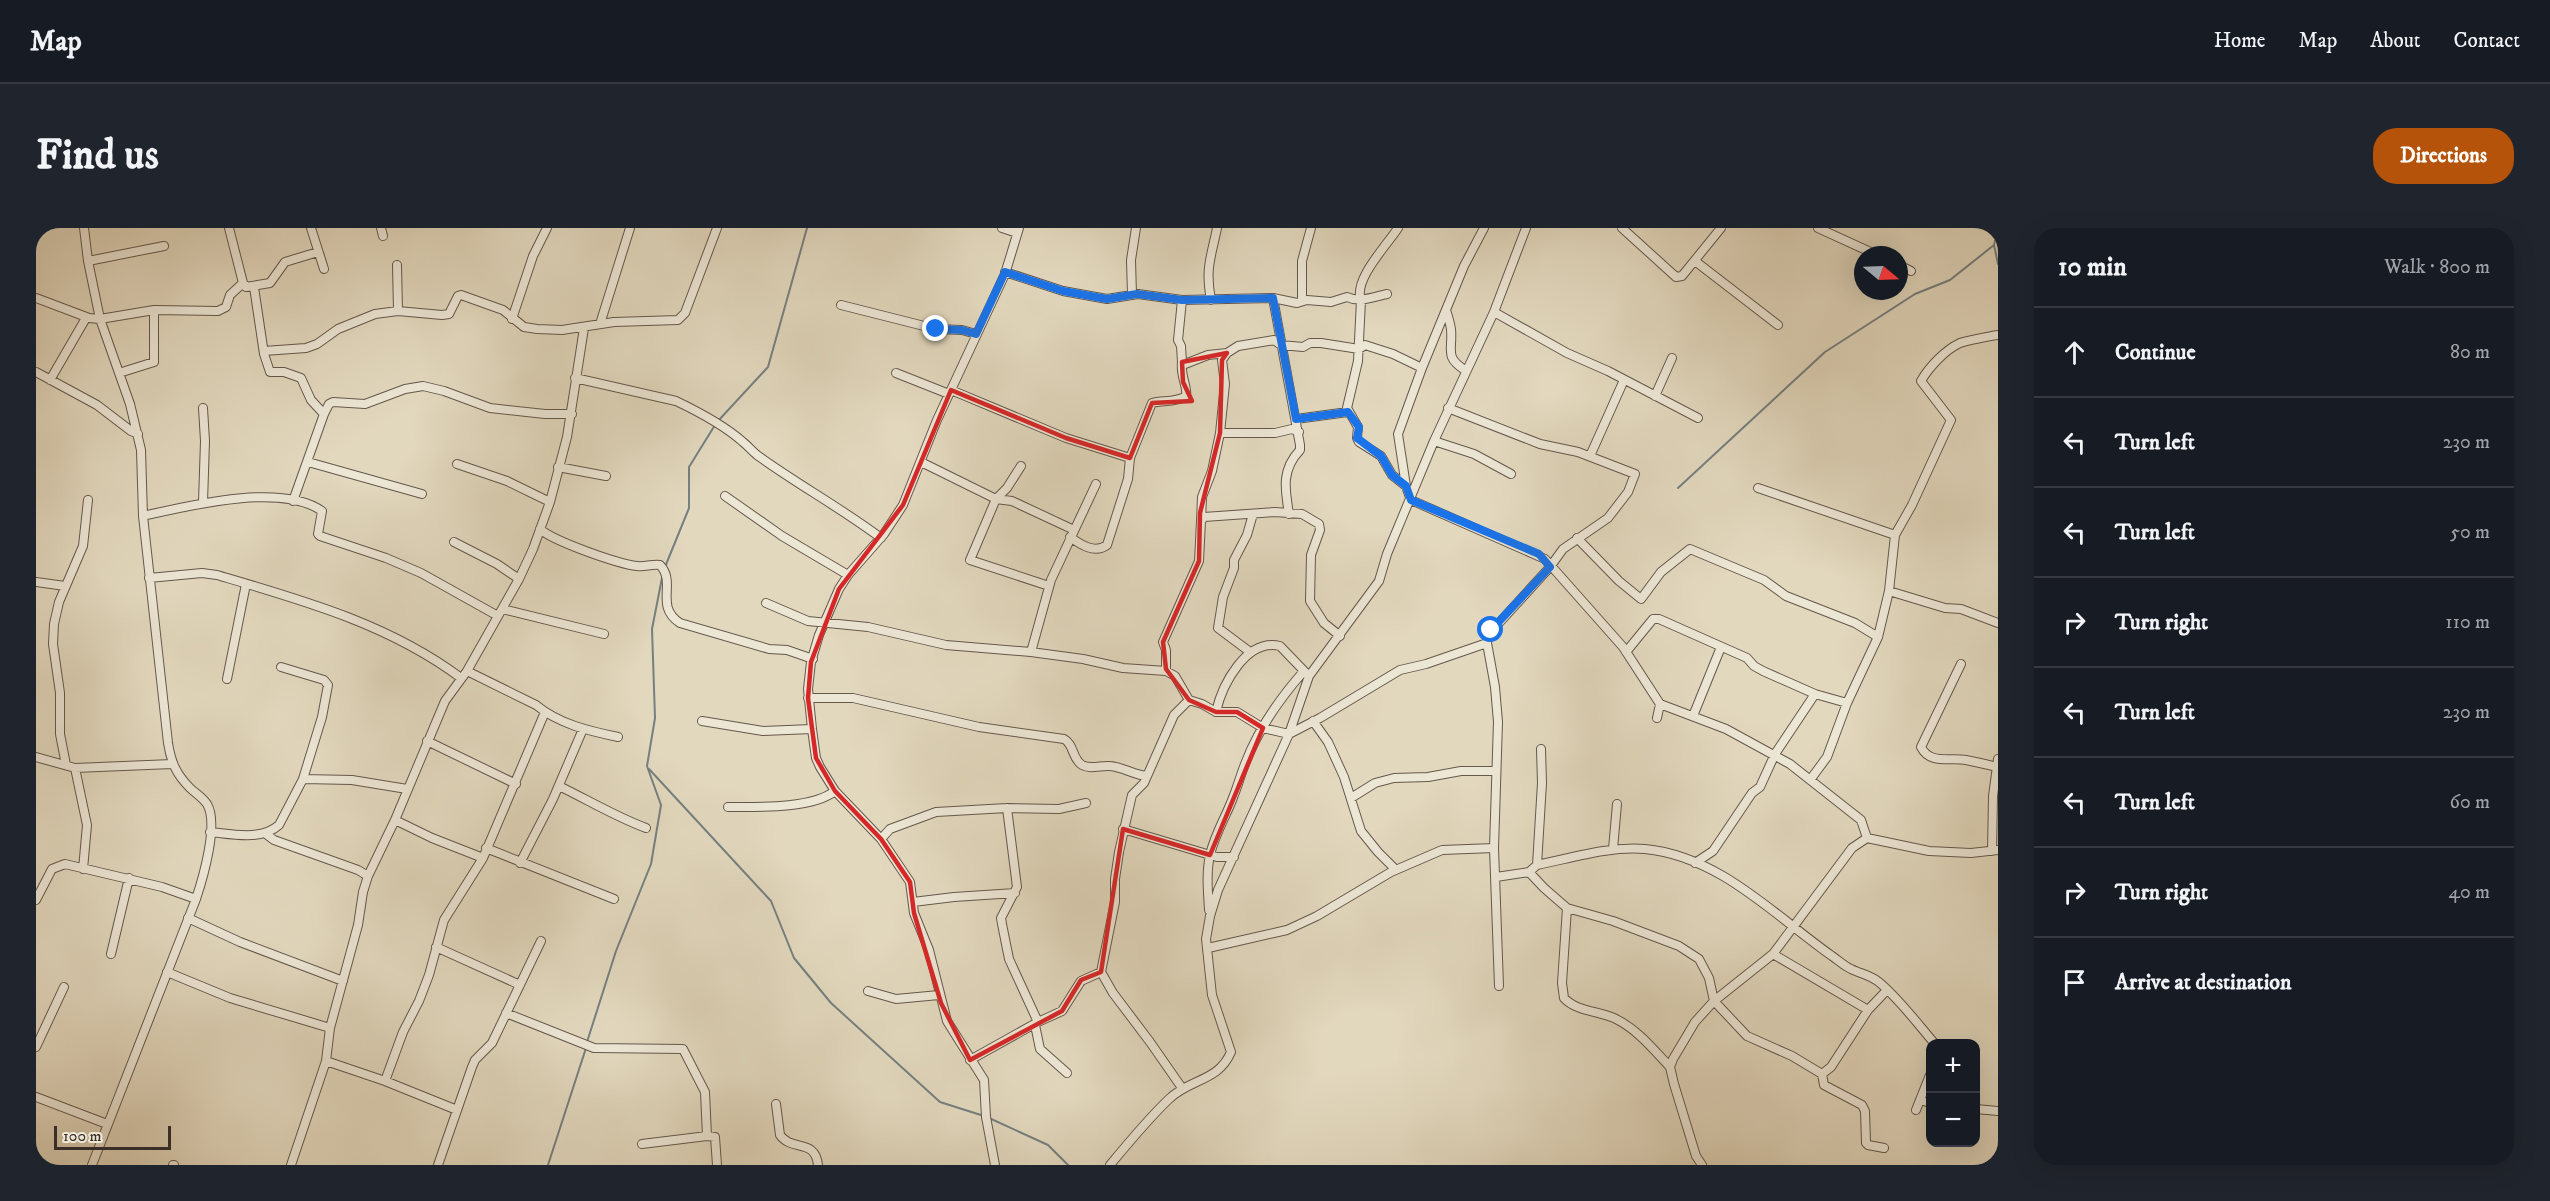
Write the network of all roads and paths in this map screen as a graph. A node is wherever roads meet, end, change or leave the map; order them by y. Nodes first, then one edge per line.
1 (84, 228) edge
2 (229, 228) edge
3 (311, 228) edge
4 (547, 228) edge
5 (630, 228) edge
6 (717, 228) edge
7 (1002, 228) edge
8 (1136, 228) edge
9 (1217, 228) edge
10 (1311, 228) edge
11 (1398, 228) edge
12 (1484, 228) edge
13 (1526, 228) edge
14 (1622, 228) edge
15 (1721, 228) edge
16 (1818, 228) edge
17 (1018, 231) edge
18 (164, 246) dead end
19 (1857, 246) edge
20 (318, 252) junction
21 (88, 261) junction
22 (1695, 261) junction
23 (397, 265) dead end
24 (324, 269) dead end
25 (1908, 270) edge
26 (1911, 271) dead end
27 (1005, 272) junction
28 (243, 283) junction
29 (254, 287) junction
30 (1388, 294) dead end
31 (1132, 295) junction
32 (36, 298) edge
33 (1273, 298) junction
34 (1182, 300) junction
35 (1211, 300) junction
36 (1302, 300) junction
37 (1360, 300) junction
38 (841, 305) dead end
39 (154, 310) junction
40 (1446, 310) junction
41 (398, 311) junction
42 (1494, 312) junction
43 (86, 318) junction
44 (100, 319) junction
45 (512, 319) junction
46 (600, 324) junction
47 (1778, 325) dead end
48 (584, 328) junction
49 (976, 334) junction
50 (1998, 335) edge
51 (1281, 345) junction
52 (1359, 349) junction
53 (264, 351) junction
54 (1227, 353) junction
55 (1672, 358) dead end
56 (1182, 362) junction
57 (1422, 368) junction
58 (1465, 370) junction
59 (36, 372) edge
60 (119, 373) junction
61 (896, 373) dead end
62 (575, 378) junction
63 (50, 380) junction
64 (1624, 380) junction
65 (950, 392) junction
66 (1655, 396) junction
67 (203, 408) dead end
68 (1448, 408) junction
69 (1348, 412) junction
70 (324, 414) junction
71 (572, 414) junction
72 (1698, 418) dead end
73 (1296, 419) junction
74 (1299, 432) junction
75 (1221, 433) junction
76 (138, 434) junction
77 (1434, 441) junction
78 (1590, 456) junction
79 (1130, 458) junction
80 (308, 462) junction
81 (921, 462) junction
82 (457, 464) dead end
83 (1021, 466) dead end
84 (558, 467) junction
85 (1511, 474) dead end
86 (606, 476) dead end
87 (1096, 483) dead end
88 (1406, 486) junction
89 (1758, 488) dead end
90 (422, 494) dead end
91 (724, 496) dead end
92 (996, 499) junction
93 (88, 500) dead end
94 (1411, 500) junction
95 (203, 501) junction
96 (293, 501) junction
97 (550, 502) junction
98 (1253, 514) junction
99 (1289, 514) junction
100 (143, 516) junction
101 (1201, 521) junction
102 (540, 529) junction
103 (1072, 534) junction
104 (1895, 536) junction
105 (881, 538) junction
106 (1577, 538) junction
107 (454, 542) dead end
108 (1550, 567) junction
109 (848, 575) junction
110 (149, 578) junction
111 (519, 579) junction
112 (36, 582) edge
113 (246, 584) junction
114 (65, 586) junction
115 (1049, 586) junction
116 (1889, 591) junction
117 (766, 603) dead end
118 (500, 613) junction
119 (1998, 623) edge
120 (824, 624) junction
121 (604, 634) dead end
122 (1340, 636) junction
123 (1878, 637) junction
124 (1487, 643) junction
125 (1721, 647) junction
126 (1031, 652) junction
127 (1250, 652) junction
128 (1626, 652) junction
129 (813, 658) junction
130 (1961, 664) dead end
131 (280, 667) dead end
132 (1166, 671) junction
133 (1306, 673) junction
134 (464, 674) junction
135 (227, 679) dead end
136 (1290, 687) junction
137 (1302, 693) junction
138 (1815, 694) junction
139 (808, 698) junction
140 (1189, 700) junction
141 (1847, 703) junction
142 (1660, 704) junction
143 (545, 712) junction
144 (1216, 712) junction
145 (1693, 716) junction
146 (1657, 718) dead end
147 (702, 721) dead end
148 (1313, 721) junction
149 (1263, 728) junction
150 (583, 729) junction
151 (812, 729) junction
152 (1289, 734) junction
153 (618, 737) dead end
154 (427, 741) junction
155 (1541, 749) dead end
156 (1775, 754) junction
157 (36, 757) edge
158 (1997, 763) edge
159 (172, 764) junction
160 (70, 767) junction
161 (1496, 771) junction
162 (1147, 776) junction
163 (303, 778) junction
164 (1810, 780) junction
165 (516, 784) junction
166 (559, 786) junction
167 (407, 789) junction
168 (835, 791) junction
169 (1351, 798) junction
170 (1086, 803) dead end
171 (1617, 804) dead end
172 (728, 807) dead end
173 (1007, 808) junction
174 (395, 820) junction
175 (646, 828) dead end
176 (1124, 830) junction
177 (210, 832) junction
178 (266, 834) junction
179 (881, 838) junction
180 (1867, 838) junction
181 (486, 848) junction
182 (1494, 848) junction
183 (1613, 849) junction
184 (1995, 851) edge
185 (1210, 855) junction
186 (1234, 857) junction
187 (483, 858) junction
188 (520, 863) junction
189 (1695, 863) junction
190 (1537, 865) junction
191 (83, 869) junction
192 (1396, 870) junction
193 (1529, 872) junction
194 (368, 876) junction
195 (1496, 877) junction
196 (129, 878) junction
197 (1015, 893) junction
198 (196, 899) junction
199 (614, 899) dead end
200 (36, 900) edge
201 (913, 902) junction
202 (1567, 908) junction
203 (1210, 916) junction
204 (188, 918) junction
205 (1792, 928) junction
206 (541, 941) dead end
207 (436, 947) junction
208 (1208, 948) junction
209 (111, 954) dead end
210 (1773, 954) junction
211 (167, 972) junction
212 (1101, 972) junction
213 (343, 981) junction
214 (520, 985) junction
215 (1499, 986) dead end
216 (64, 987) dead end
217 (1887, 990) junction
218 (868, 992) dead end
219 (939, 995) junction
220 (1714, 1001) junction
221 (1868, 1010) junction
222 (506, 1013) junction
223 (1036, 1023) junction
224 (330, 1028) junction
225 (1931, 1039) edge
226 (36, 1047) edge
227 (970, 1060) junction
228 (326, 1061) junction
229 (1670, 1066) junction
230 (1067, 1073) dead end
231 (1822, 1074) junction
232 (385, 1081) junction
233 (1926, 1086) edge
234 (1182, 1088) junction
235 (36, 1097) edge
236 (1921, 1100) junction
237 (1926, 1101) edge
238 (776, 1104) dead end
239 (1980, 1109) edge
240 (457, 1110) junction
241 (1916, 1110) dead end
242 (1998, 1111) edge
243 (107, 1124) junction
244 (707, 1136) junction
245 (642, 1144) dead end
246 (1884, 1148) dead end
247 (92, 1165) edge
248 (291, 1165) edge
249 (438, 1165) edge
250 (717, 1165) edge
251 (818, 1165) edge
252 (995, 1165) edge
253 (1110, 1165) edge
254 (1702, 1165) edge

1 - 21 street
2 - 28 street
3 - 20 street
4 - 45 street
5 - 46 street
6 - 46 street
7 - 17 street
8 - 31 street
9 - 35 street
10 - 36 street
11 - 37 street
12 - 40 street
13 - 42 street
14 - 22 street
15 - 22 street
16 - 19 street
17 - 27 street
18 - 21 street
20 - 24 street
20 - 29 street
21 - 44 street
22 - 47 street
23 - 41 street
25 - 26 street
27 - 31 street
27 - 49 street
28 - 29 street
28 - 39 street
29 - 53 street
30 - 37 street
31 - 34 street
32 - 43 street
33 - 35 street
33 - 36 street
33 - 51 street
34 - 35 street
34 - 56 street
36 - 37 street
37 - 52 street
38 - 49 street
39 - 44 street
39 - 60 street
40 - 57 street
40 - 58 street
41 - 45 street
41 - 53 street
42 - 58 street
42 - 64 street
43 - 44 street
43 - 63 street
44 - 60 street
45 - 48 street
46 - 48 street
48 - 62 street
49 - 65 street
50 - 104 street
51 - 52 street
51 - 54 street
51 - 73 street
52 - 57 street
52 - 69 street
53 - 70 street
54 - 56 street
54 - 75 street
55 - 66 street
56 - 79 street
57 - 88 street
58 - 68 street
59 - 63 street
60 - 76 street
61 - 65 street
62 - 71 street
62 - 105 street
63 - 76 street
64 - 66 street
64 - 78 street
65 - 79 street
65 - 81 street
66 - 72 street
67 - 95 street
68 - 77 street
68 - 78 street
69 - 73 street
69 - 88 street
70 - 71 street
70 - 80 street
71 - 84 street
73 - 74 street
74 - 75 street
74 - 99 street
75 - 101 street
76 - 100 street
77 - 85 street
77 - 94 street
78 - 106 street
79 - 103 street
80 - 90 street
80 - 96 street
81 - 92 street
81 - 105 street
82 - 97 street
83 - 92 street
84 - 86 street
84 - 97 street
87 - 103 street
88 - 94 street
89 - 104 street
91 - 109 street
92 - 103 street
92 - 115 street
93 - 114 street
94 - 108 street
94 - 122 street
95 - 96 street
95 - 100 street
96 - 118 street
97 - 102 street
98 - 99 street
98 - 101 street
98 - 127 street
99 - 122 street
100 - 110 street
101 - 132 street
102 - 111 street
102 - 129 street
103 - 115 street
104 - 116 street
105 - 109 street
106 - 108 street
106 - 123 street
107 - 111 street
108 - 124 street
108 - 128 street
109 - 120 street
110 - 113 street
110 - 159 street
111 - 118 street
112 - 114 street
113 - 134 street
113 - 135 street
114 - 160 street
115 - 126 street
116 - 119 street
116 - 123 street
117 - 120 street
118 - 121 street
118 - 134 street
120 - 126 street
120 - 129 street
122 - 133 street
123 - 141 street
124 - 148 street
124 - 161 street
125 - 128 street
125 - 138 street
125 - 145 street
126 - 132 street
127 - 133 street
127 - 144 street
128 - 142 street
129 - 139 street
130 - 158 street
131 - 163 street
132 - 140 street
133 - 136 street
133 - 137 street
134 - 143 street
134 - 154 street
136 - 137 street
136 - 149 street
137 - 152 street
138 - 141 street
138 - 156 street
139 - 151 street
139 - 162 street
140 - 144 street
140 - 162 street
141 - 164 street
142 - 145 street
142 - 146 street
143 - 150 street
143 - 165 street
144 - 149 street
145 - 156 street
147 - 151 street
148 - 152 street
148 - 169 street
149 - 152 street
149 - 185 street
150 - 153 street
150 - 166 street
151 - 168 street
152 - 186 street
154 - 165 street
154 - 167 street
155 - 190 street
156 - 164 street
156 - 189 street
157 - 160 street
158 - 184 street
159 - 160 street
159 - 177 street
160 - 191 street
161 - 169 street
161 - 182 street
162 - 176 street
163 - 167 street
163 - 178 street
164 - 180 street
165 - 181 street
166 - 175 street
166 - 188 street
167 - 174 street
168 - 172 street
168 - 179 street
169 - 192 street
170 - 173 street
171 - 183 street
173 - 179 street
173 - 197 street
174 - 187 street
174 - 194 street
176 - 185 street
176 - 212 street
177 - 178 street
177 - 198 street
178 - 194 street
179 - 201 street
180 - 184 street
180 - 205 street
181 - 187 street
181 - 188 street
182 - 192 street
182 - 195 street
183 - 189 street
183 - 190 street
185 - 186 street
185 - 203 street
186 - 203 street
187 - 207 street
188 - 199 street
189 - 205 street
190 - 193 street
191 - 196 street
191 - 200 street
192 - 208 street
193 - 195 street
193 - 202 street
194 - 213 street
195 - 215 street
196 - 198 street
196 - 209 street
197 - 201 street
197 - 223 street
198 - 204 street
201 - 219 street
202 - 220 street
202 - 229 street
203 - 208 street
204 - 211 street
204 - 213 street
205 - 210 street
205 - 217 street
206 - 214 street
207 - 214 street
207 - 232 street
208 - 234 street
210 - 220 street
210 - 221 street
211 - 224 street
211 - 243 street
212 - 223 street
212 - 234 street
213 - 224 street
214 - 222 street
216 - 226 street
217 - 221 street
217 - 225 street
218 - 219 street
219 - 227 street
220 - 229 street
220 - 231 street
221 - 231 street
222 - 240 street
222 - 244 street
223 - 227 street
223 - 230 street
224 - 228 street
227 - 252 street
228 - 232 street
228 - 248 street
229 - 254 street
231 - 246 street
232 - 240 street
233 - 236 street
234 - 253 street
235 - 243 street
236 - 237 street
236 - 241 street
238 - 251 street
239 - 242 street
240 - 249 street
243 - 247 street
244 - 245 street
244 - 250 street

